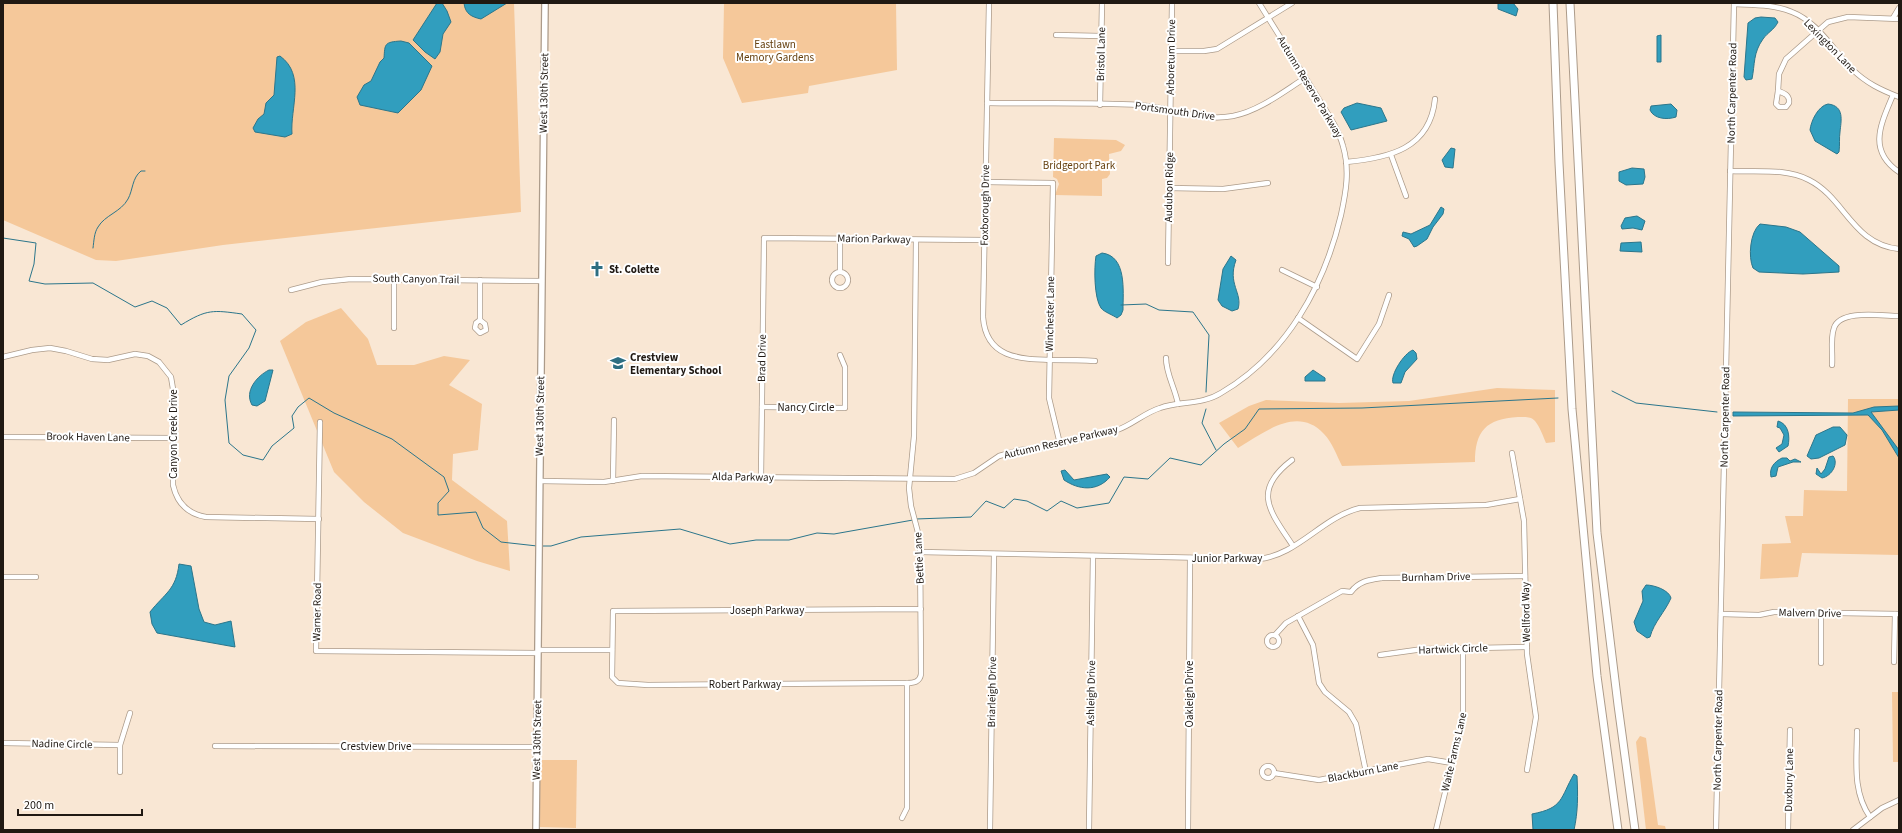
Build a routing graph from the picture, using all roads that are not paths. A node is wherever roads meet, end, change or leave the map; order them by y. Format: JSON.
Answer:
{"nodes":[{"id":1,"x":545,"y":3,"type":"edge"},
{"id":2,"x":989,"y":3,"type":"edge"},
{"id":3,"x":1102,"y":3,"type":"edge"},
{"id":4,"x":1172,"y":3,"type":"edge"},
{"id":5,"x":1259,"y":3,"type":"edge"},
{"id":6,"x":1292,"y":3,"type":"edge"},
{"id":7,"x":1553,"y":3,"type":"edge"},
{"id":8,"x":1570,"y":3,"type":"edge"},
{"id":9,"x":1734,"y":4,"type":"edge"},
{"id":10,"x":1899,"y":8,"type":"edge"},
{"id":11,"x":1269,"y":18,"type":"junction"},
{"id":12,"x":1893,"y":18,"type":"junction"},
{"id":13,"x":1899,"y":19,"type":"edge"},
{"id":14,"x":1817,"y":30,"type":"junction"},
{"id":15,"x":1056,"y":35,"type":"dead end"},
{"id":16,"x":1101,"y":36,"type":"junction"},
{"id":17,"x":1171,"y":51,"type":"junction"},
{"id":18,"x":1305,"y":78,"type":"junction"},
{"id":19,"x":1778,"y":91,"type":"dead end"},
{"id":20,"x":1893,"y":95,"type":"junction"},
{"id":21,"x":1899,"y":98,"type":"edge"},
{"id":22,"x":1435,"y":99,"type":"dead end"},
{"id":23,"x":987,"y":103,"type":"junction"},
{"id":24,"x":1100,"y":105,"type":"junction"},
{"id":25,"x":1170,"y":111,"type":"junction"},
{"id":26,"x":1391,"y":155,"type":"junction"},
{"id":27,"x":1346,"y":162,"type":"junction"},
{"id":28,"x":1730,"y":171,"type":"junction"},
{"id":29,"x":1899,"y":172,"type":"edge"},
{"id":30,"x":986,"y":182,"type":"junction"},
{"id":31,"x":1268,"y":183,"type":"dead end"},
{"id":32,"x":1169,"y":188,"type":"junction"},
{"id":33,"x":1406,"y":196,"type":"dead end"},
{"id":34,"x":764,"y":238,"type":"joint"},
{"id":35,"x":840,"y":238,"type":"junction"},
{"id":36,"x":916,"y":240,"type":"junction"},
{"id":37,"x":985,"y":240,"type":"junction"},
{"id":38,"x":1899,"y":249,"type":"edge"},
{"id":39,"x":1168,"y":263,"type":"dead end"},
{"id":40,"x":1282,"y":270,"type":"dead end"},
{"id":41,"x":840,"y":272,"type":"dead end"},
{"id":42,"x":394,"y":279,"type":"junction"},
{"id":43,"x":480,"y":280,"type":"junction"},
{"id":44,"x":542,"y":280,"type":"junction"},
{"id":45,"x":1316,"y":287,"type":"junction"},
{"id":46,"x":291,"y":290,"type":"dead end"},
{"id":47,"x":1389,"y":295,"type":"dead end"},
{"id":48,"x":1899,"y":316,"type":"edge"},
{"id":49,"x":1298,"y":318,"type":"junction"},
{"id":50,"x":480,"y":320,"type":"dead end"},
{"id":51,"x":394,"y":328,"type":"dead end"},
{"id":52,"x":840,"y":355,"type":"dead end"},
{"id":53,"x":3,"y":358,"type":"edge"},
{"id":54,"x":1166,"y":358,"type":"dead end"},
{"id":55,"x":1050,"y":360,"type":"junction"},
{"id":56,"x":1095,"y":361,"type":"dead end"},
{"id":57,"x":1832,"y":365,"type":"dead end"},
{"id":58,"x":1178,"y":404,"type":"junction"},
{"id":59,"x":762,"y":407,"type":"junction"},
{"id":60,"x":614,"y":420,"type":"dead end"},
{"id":61,"x":320,"y":422,"type":"dead end"},
{"id":62,"x":3,"y":437,"type":"edge"},
{"id":63,"x":173,"y":438,"type":"junction"},
{"id":64,"x":1060,"y":444,"type":"junction"},
{"id":65,"x":1512,"y":453,"type":"dead end"},
{"id":66,"x":1292,"y":460,"type":"dead end"},
{"id":67,"x":761,"y":478,"type":"junction"},
{"id":68,"x":910,"y":479,"type":"junction"},
{"id":69,"x":947,"y":480,"type":"joint"},
{"id":70,"x":540,"y":481,"type":"junction"},
{"id":71,"x":613,"y":481,"type":"junction"},
{"id":72,"x":1520,"y":499,"type":"junction"},
{"id":73,"x":318,"y":519,"type":"junction"},
{"id":74,"x":1293,"y":546,"type":"junction"},
{"id":75,"x":920,"y":552,"type":"junction"},
{"id":76,"x":994,"y":554,"type":"junction"},
{"id":77,"x":1092,"y":556,"type":"junction"},
{"id":78,"x":1190,"y":558,"type":"junction"},
{"id":79,"x":1525,"y":576,"type":"junction"},
{"id":80,"x":3,"y":577,"type":"edge"},
{"id":81,"x":36,"y":577,"type":"dead end"},
{"id":82,"x":921,"y":609,"type":"junction"},
{"id":83,"x":1822,"y":613,"type":"junction"},
{"id":84,"x":1721,"y":614,"type":"junction"},
{"id":85,"x":1897,"y":614,"type":"edge"},
{"id":86,"x":1298,"y":616,"type":"junction"},
{"id":87,"x":1275,"y":635,"type":"dead end"},
{"id":88,"x":1527,"y":647,"type":"junction"},
{"id":89,"x":1463,"y":648,"type":"junction"},
{"id":90,"x":612,"y":650,"type":"junction"},
{"id":91,"x":538,"y":652,"type":"junction"},
{"id":92,"x":1380,"y":654,"type":"dead end"},
{"id":93,"x":1894,"y":662,"type":"dead end"},
{"id":94,"x":1821,"y":663,"type":"dead end"},
{"id":95,"x":907,"y":683,"type":"junction"},
{"id":96,"x":130,"y":713,"type":"dead end"},
{"id":97,"x":1790,"y":730,"type":"dead end"},
{"id":98,"x":1857,"y":731,"type":"dead end"},
{"id":99,"x":3,"y":744,"type":"edge"},
{"id":100,"x":120,"y":745,"type":"junction"},
{"id":101,"x":215,"y":746,"type":"dead end"},
{"id":102,"x":536,"y":746,"type":"junction"},
{"id":103,"x":1452,"y":763,"type":"junction"},
{"id":104,"x":1527,"y":770,"type":"dead end"},
{"id":105,"x":120,"y":772,"type":"dead end"},
{"id":106,"x":1366,"y":772,"type":"junction"},
{"id":107,"x":1274,"y":773,"type":"dead end"},
{"id":108,"x":1899,"y":800,"type":"edge"},
{"id":109,"x":1870,"y":817,"type":"junction"},
{"id":110,"x":902,"y":818,"type":"dead end"},
{"id":111,"x":536,"y":830,"type":"edge"},
{"id":112,"x":990,"y":830,"type":"edge"},
{"id":113,"x":1089,"y":830,"type":"edge"},
{"id":114,"x":1188,"y":830,"type":"edge"},
{"id":115,"x":1436,"y":830,"type":"edge"},
{"id":116,"x":1618,"y":830,"type":"edge"},
{"id":117,"x":1635,"y":830,"type":"edge"},
{"id":118,"x":1716,"y":830,"type":"edge"},
{"id":119,"x":1788,"y":830,"type":"edge"},
{"id":120,"x":1854,"y":830,"type":"edge"}],
"edges":[{"from":1,"to":44,"type":"main road","name":"West 130th Street"},
{"from":2,"to":23,"type":"street","name":"Foxborough Drive"},
{"from":3,"to":16,"type":"street","name":"Bristol Lane"},
{"from":4,"to":17,"type":"street","name":"Arboretum Drive"},
{"from":5,"to":11,"type":"street","name":"Autumn Reserve Parkway"},
{"from":6,"to":11,"type":"street"},
{"from":7,"to":116,"type":"highway"},
{"from":8,"to":117,"type":"highway"},
{"from":9,"to":14,"type":"street","name":"Lexington Lane"},
{"from":9,"to":28,"type":"street","name":"North Carpenter Road"},
{"from":10,"to":12,"type":"street"},
{"from":11,"to":17,"type":"street"},
{"from":11,"to":18,"type":"street","name":"Autumn Reserve Parkway"},
{"from":12,"to":13,"type":"street"},
{"from":12,"to":14,"type":"street"},
{"from":14,"to":19,"type":"street"},
{"from":14,"to":20,"type":"street","name":"Lexington Lane"},
{"from":15,"to":16,"type":"street"},
{"from":16,"to":24,"type":"street","name":"Bristol Lane"},
{"from":17,"to":25,"type":"street","name":"Arboretum Drive"},
{"from":18,"to":25,"type":"street","name":"Portsmouth Drive"},
{"from":18,"to":27,"type":"street","name":"Autumn Reserve Parkway"},
{"from":20,"to":21,"type":"street","name":"Lexington Lane"},
{"from":20,"to":29,"type":"street"},
{"from":22,"to":26,"type":"street"},
{"from":23,"to":24,"type":"street","name":"Portsmouth Drive"},
{"from":23,"to":30,"type":"street","name":"Foxborough Drive"},
{"from":24,"to":25,"type":"street","name":"Portsmouth Drive"},
{"from":25,"to":32,"type":"street","name":"Audubon Ridge"},
{"from":26,"to":27,"type":"street"},
{"from":26,"to":33,"type":"street"},
{"from":27,"to":45,"type":"street","name":"Autumn Reserve Parkway"},
{"from":28,"to":38,"type":"street"},
{"from":28,"to":84,"type":"street","name":"North Carpenter Road"},
{"from":30,"to":37,"type":"street","name":"Foxborough Drive"},
{"from":30,"to":55,"type":"street","name":"Winchester Lane"},
{"from":31,"to":32,"type":"street"},
{"from":32,"to":39,"type":"street","name":"Audubon Ridge"},
{"from":34,"to":35,"type":"street","name":"Marion Parkway"},
{"from":34,"to":59,"type":"street","name":"Brad Drive"},
{"from":35,"to":36,"type":"street","name":"Marion Parkway"},
{"from":35,"to":41,"type":"street"},
{"from":36,"to":37,"type":"street","name":"Marion Parkway"},
{"from":36,"to":68,"type":"street","name":"Bettie Lane"},
{"from":37,"to":55,"type":"street","name":"Foxborough Drive"},
{"from":40,"to":45,"type":"street"},
{"from":42,"to":43,"type":"street","name":"South Canyon Trail"},
{"from":42,"to":46,"type":"street","name":"South Canyon Trail"},
{"from":42,"to":51,"type":"street"},
{"from":43,"to":44,"type":"street","name":"South Canyon Trail"},
{"from":43,"to":50,"type":"street"},
{"from":44,"to":70,"type":"main road","name":"West 130th Street"},
{"from":45,"to":49,"type":"street","name":"Autumn Reserve Parkway"},
{"from":47,"to":49,"type":"street"},
{"from":48,"to":57,"type":"street"},
{"from":49,"to":58,"type":"street","name":"Autumn Reserve Parkway"},
{"from":52,"to":59,"type":"street","name":"Nancy Circle"},
{"from":53,"to":63,"type":"street","name":"Canyon Creek Drive"},
{"from":54,"to":58,"type":"street"},
{"from":55,"to":56,"type":"street","name":"Foxborough Drive"},
{"from":55,"to":64,"type":"street","name":"Winchester Lane"},
{"from":58,"to":64,"type":"street","name":"Autumn Reserve Parkway"},
{"from":59,"to":67,"type":"street","name":"Brad Drive"},
{"from":60,"to":71,"type":"street"},
{"from":61,"to":73,"type":"street","name":"Warner Road"},
{"from":62,"to":63,"type":"street","name":"Brook Haven Lane"},
{"from":63,"to":73,"type":"street","name":"Canyon Creek Drive"},
{"from":64,"to":69,"type":"street","name":"Autumn Reserve Parkway"},
{"from":65,"to":72,"type":"street","name":"Wellford Way"},
{"from":66,"to":74,"type":"street"},
{"from":67,"to":68,"type":"street","name":"Alda Parkway"},
{"from":67,"to":71,"type":"street","name":"Alda Parkway"},
{"from":68,"to":69,"type":"street","name":"Alda Parkway"},
{"from":68,"to":75,"type":"street","name":"Bettie Lane"},
{"from":70,"to":71,"type":"street","name":"Alda Parkway"},
{"from":70,"to":91,"type":"main road","name":"West 130th Street"},
{"from":72,"to":74,"type":"street","name":"Junior Parkway"},
{"from":72,"to":79,"type":"street","name":"Wellford Way"},
{"from":73,"to":91,"type":"street","name":"Warner Road"},
{"from":74,"to":78,"type":"street","name":"Junior Parkway"},
{"from":75,"to":76,"type":"street","name":"Junior Parkway"},
{"from":75,"to":82,"type":"street","name":"Bettie Lane"},
{"from":76,"to":77,"type":"street","name":"Junior Parkway"},
{"from":76,"to":112,"type":"street","name":"Briarleigh Drive"},
{"from":77,"to":78,"type":"street","name":"Junior Parkway"},
{"from":77,"to":113,"type":"street","name":"Ashleigh Drive"},
{"from":78,"to":114,"type":"street","name":"Oakleigh Drive"},
{"from":79,"to":86,"type":"street","name":"Burnham Drive"},
{"from":79,"to":88,"type":"street","name":"Wellford Way"},
{"from":80,"to":81,"type":"street"},
{"from":82,"to":90,"type":"street","name":"Joseph Parkway"},
{"from":82,"to":95,"type":"street","name":"Bettie Lane"},
{"from":83,"to":84,"type":"street","name":"Malvern Drive"},
{"from":83,"to":85,"type":"street","name":"Malvern Drive"},
{"from":83,"to":94,"type":"street"},
{"from":84,"to":118,"type":"street","name":"North Carpenter Road"},
{"from":85,"to":93,"type":"street"},
{"from":86,"to":87,"type":"street"},
{"from":86,"to":106,"type":"street"},
{"from":88,"to":89,"type":"street","name":"Hartwick Circle"},
{"from":88,"to":104,"type":"street","name":"Wellford Way"},
{"from":89,"to":92,"type":"street","name":"Hartwick Circle"},
{"from":89,"to":103,"type":"street","name":"Waite Farms Lane"},
{"from":90,"to":91,"type":"street"},
{"from":90,"to":95,"type":"street","name":"Robert Parkway"},
{"from":91,"to":102,"type":"main road","name":"West 130th Street"},
{"from":95,"to":110,"type":"street"},
{"from":96,"to":100,"type":"street"},
{"from":97,"to":119,"type":"street","name":"Duxbury Lane"},
{"from":98,"to":109,"type":"street"},
{"from":99,"to":100,"type":"street","name":"Nadine Circle"},
{"from":100,"to":105,"type":"street"},
{"from":101,"to":102,"type":"street","name":"Crestview Drive"},
{"from":102,"to":111,"type":"main road","name":"West 130th Street"},
{"from":103,"to":106,"type":"street","name":"Blackburn Lane"},
{"from":103,"to":115,"type":"street","name":"Waite Farms Lane"},
{"from":106,"to":107,"type":"street","name":"Blackburn Lane"},
{"from":108,"to":109,"type":"street"},
{"from":109,"to":120,"type":"street"}]}
